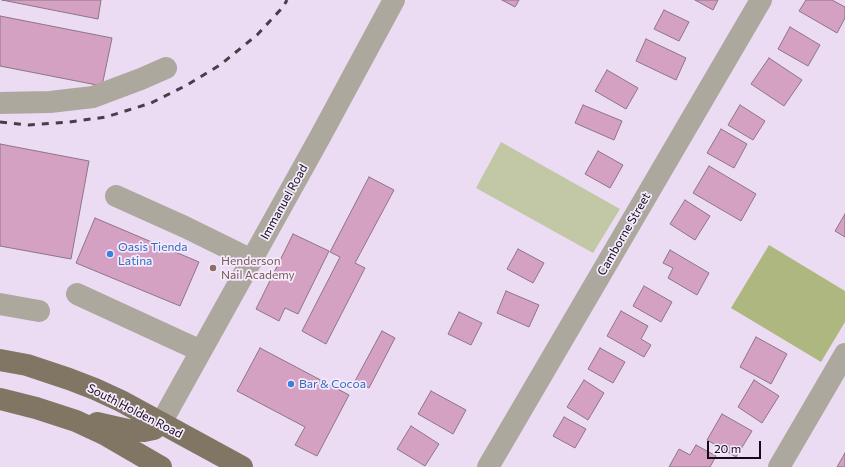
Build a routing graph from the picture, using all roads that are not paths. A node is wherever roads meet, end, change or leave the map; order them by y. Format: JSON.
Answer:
{"nodes":[{"id":1,"x":394,"y":0,"type":"edge"},
{"id":2,"x":761,"y":0,"type":"edge"},
{"id":3,"x":166,"y":68,"type":"dead end"},
{"id":4,"x":0,"y":102,"type":"edge"},
{"id":5,"x":116,"y":196,"type":"dead end"},
{"id":6,"x":252,"y":260,"type":"junction"},
{"id":7,"x":77,"y":294,"type":"dead end"},
{"id":8,"x":0,"y":304,"type":"edge"},
{"id":9,"x":39,"y":311,"type":"dead end"},
{"id":10,"x":201,"y":351,"type":"junction"},
{"id":11,"x":845,"y":354,"type":"edge"},
{"id":12,"x":0,"y":360,"type":"edge"},
{"id":13,"x":0,"y":399,"type":"edge"},
{"id":14,"x":76,"y":421,"type":"junction"},
{"id":15,"x":161,"y":423,"type":"junction"},
{"id":16,"x":148,"y":464,"type":"edge"},
{"id":17,"x":242,"y":467,"type":"edge"},
{"id":18,"x":488,"y":467,"type":"edge"},
{"id":19,"x":779,"y":467,"type":"edge"}],
"edges":[{"from":1,"to":6,"type":"street","name":"Immanuel Road"},
{"from":2,"to":18,"type":"street","name":"Camborne Street"},
{"from":3,"to":4,"type":"street"},
{"from":5,"to":6,"type":"street"},
{"from":6,"to":10,"type":"street","name":"Immanuel Road"},
{"from":7,"to":10,"type":"street"},
{"from":8,"to":9,"type":"street"},
{"from":10,"to":15,"type":"street","name":"Immanuel Road"},
{"from":11,"to":19,"type":"street"},
{"from":12,"to":15,"type":"main road","name":"South Holden Road"},
{"from":13,"to":14,"type":"main road"},
{"from":14,"to":15,"type":"main road"},
{"from":14,"to":16,"type":"main road"},
{"from":15,"to":17,"type":"main road","name":"South Holden Road"}]}
